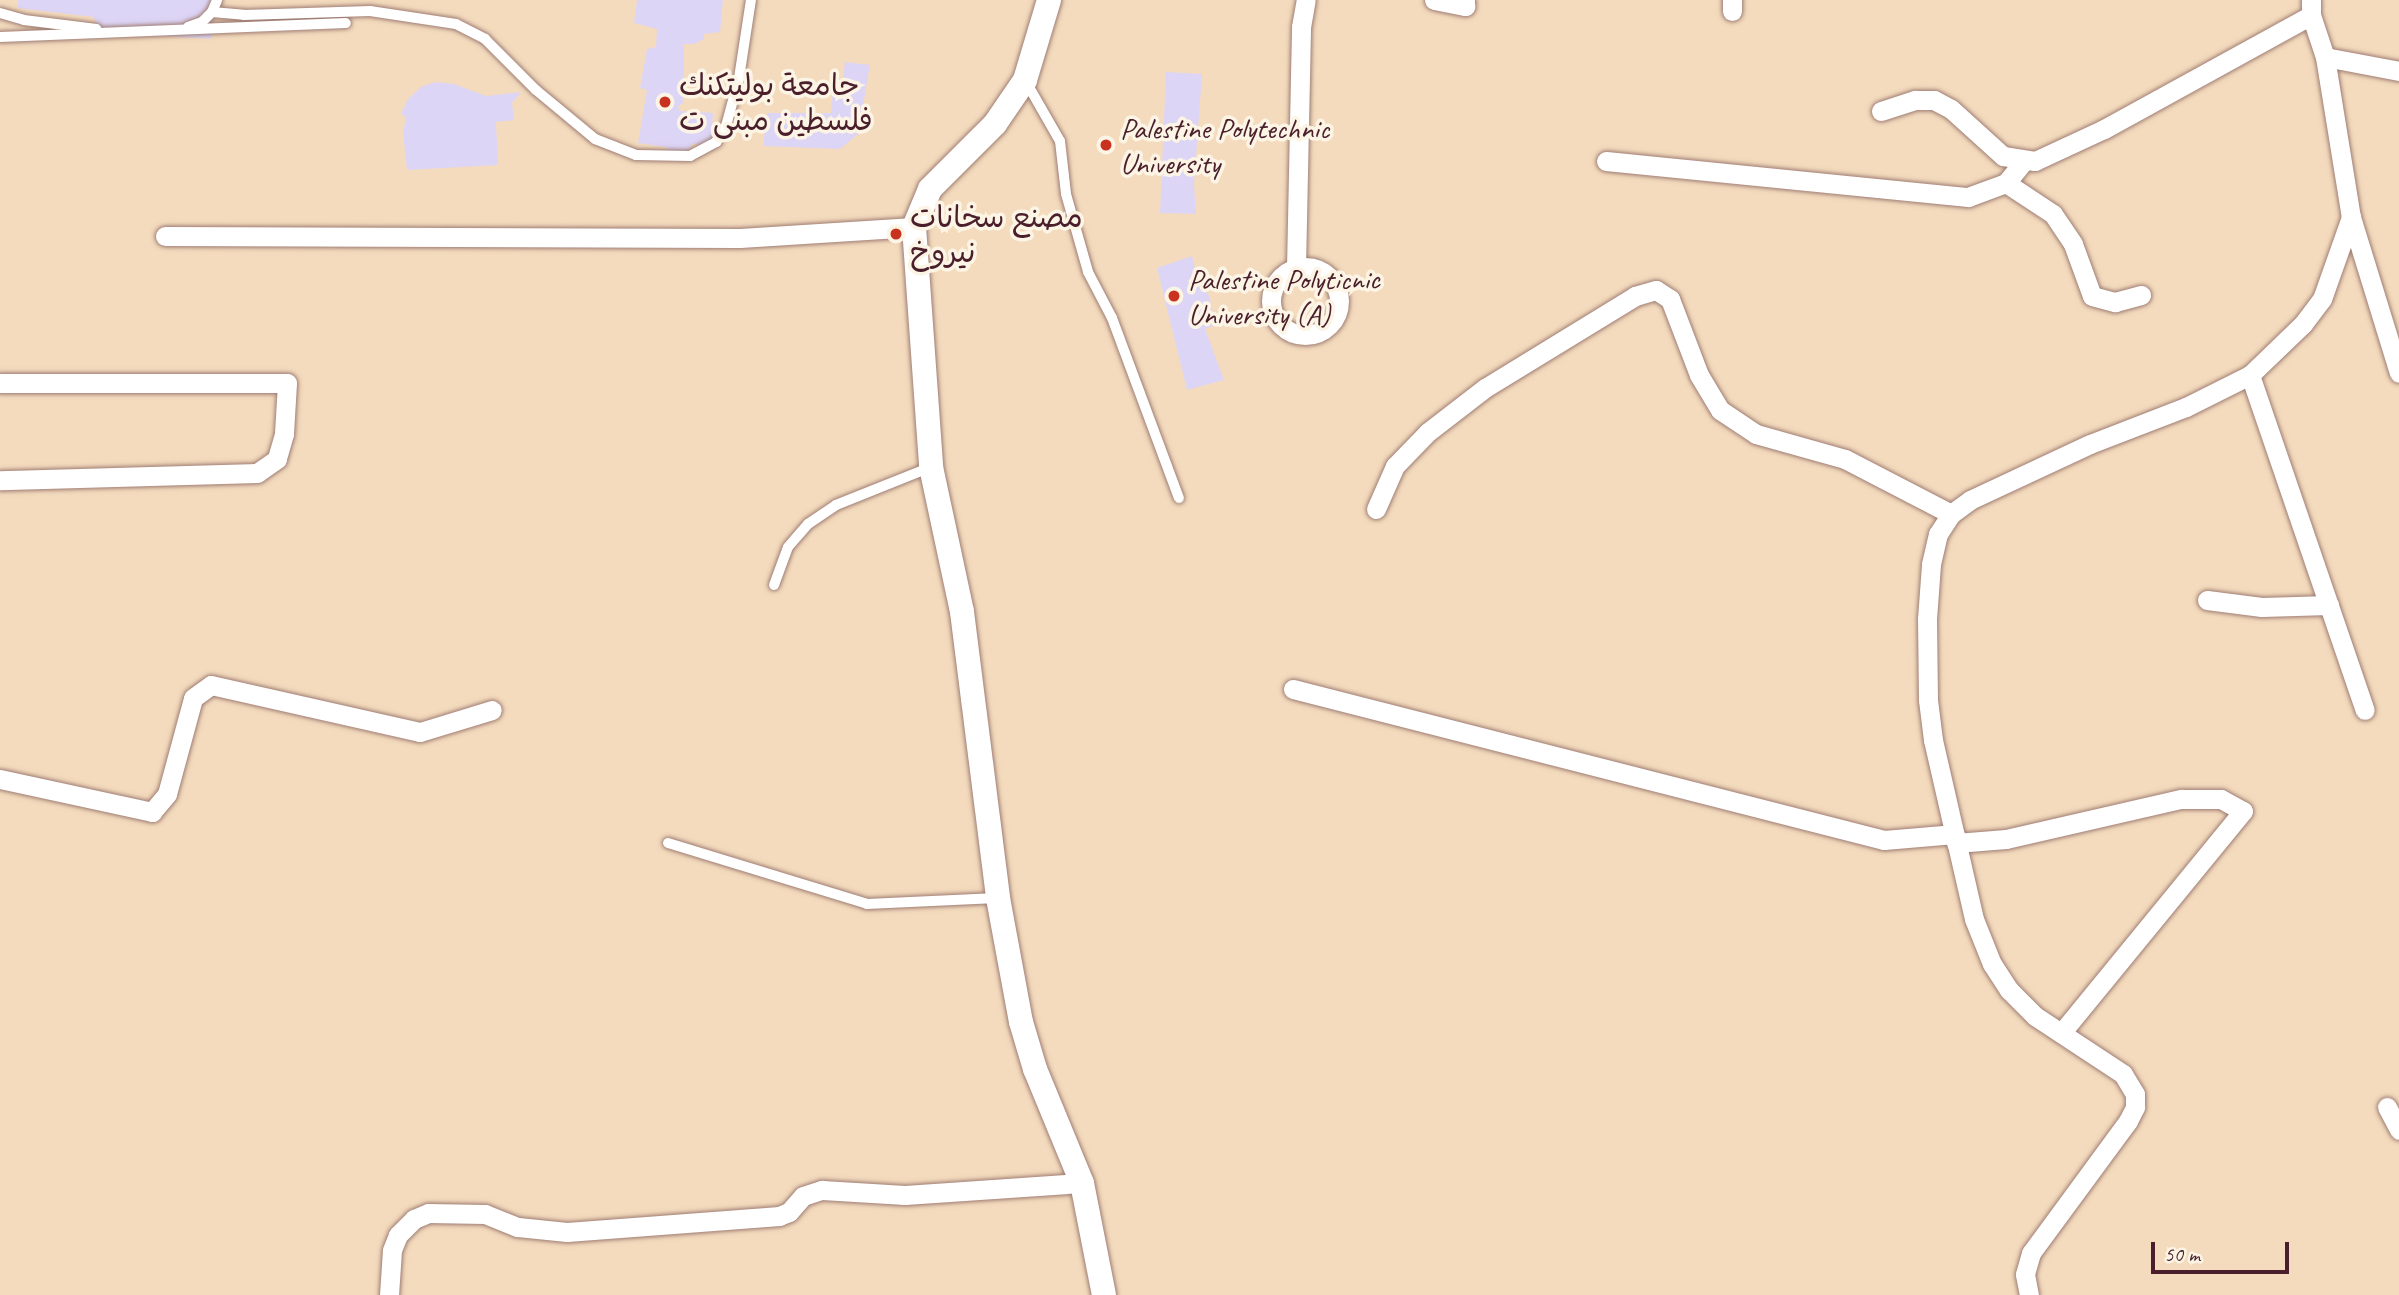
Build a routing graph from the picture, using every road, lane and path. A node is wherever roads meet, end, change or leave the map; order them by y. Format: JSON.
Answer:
{"nodes":[{"id":1,"x":217,"y":0,"type":"edge"},
{"id":2,"x":751,"y":0,"type":"edge"},
{"id":3,"x":1049,"y":0,"type":"edge"},
{"id":4,"x":1306,"y":0,"type":"edge"},
{"id":5,"x":1434,"y":0,"type":"edge"},
{"id":6,"x":1465,"y":0,"type":"edge"},
{"id":7,"x":2311,"y":7,"type":"edge"},
{"id":8,"x":212,"y":12,"type":"junction"},
{"id":9,"x":0,"y":13,"type":"edge"},
{"id":10,"x":346,"y":23,"type":"dead end"},
{"id":11,"x":0,"y":37,"type":"edge"},
{"id":12,"x":2325,"y":57,"type":"junction"},
{"id":13,"x":2399,"y":71,"type":"edge"},
{"id":14,"x":1025,"y":80,"type":"junction"},
{"id":15,"x":1881,"y":111,"type":"dead end"},
{"id":16,"x":1606,"y":161,"type":"dead end"},
{"id":17,"x":2024,"y":161,"type":"junction"},
{"id":18,"x":2006,"y":183,"type":"junction"},
{"id":19,"x":2351,"y":216,"type":"junction"},
{"id":20,"x":914,"y":227,"type":"junction"},
{"id":21,"x":165,"y":236,"type":"dead end"},
{"id":22,"x":1296,"y":268,"type":"dead end"},
{"id":23,"x":2141,"y":295,"type":"dead end"},
{"id":24,"x":2399,"y":373,"type":"edge"},
{"id":25,"x":2249,"y":376,"type":"junction"},
{"id":26,"x":0,"y":383,"type":"edge"},
{"id":27,"x":931,"y":467,"type":"junction"},
{"id":28,"x":0,"y":480,"type":"edge"},
{"id":29,"x":1179,"y":498,"type":"dead end"},
{"id":30,"x":1376,"y":509,"type":"dead end"},
{"id":31,"x":1951,"y":514,"type":"junction"},
{"id":32,"x":774,"y":585,"type":"dead end"},
{"id":33,"x":2207,"y":600,"type":"dead end"},
{"id":34,"x":2329,"y":605,"type":"junction"},
{"id":35,"x":1293,"y":689,"type":"dead end"},
{"id":36,"x":492,"y":710,"type":"dead end"},
{"id":37,"x":2365,"y":710,"type":"dead end"},
{"id":38,"x":0,"y":779,"type":"edge"},
{"id":39,"x":1956,"y":838,"type":"junction"},
{"id":40,"x":668,"y":843,"type":"dead end"},
{"id":41,"x":998,"y":898,"type":"junction"},
{"id":42,"x":2061,"y":1033,"type":"junction"},
{"id":43,"x":2387,"y":1107,"type":"dead end"},
{"id":44,"x":2399,"y":1130,"type":"edge"},
{"id":45,"x":1082,"y":1183,"type":"junction"},
{"id":46,"x":389,"y":1295,"type":"edge"},
{"id":47,"x":1104,"y":1295,"type":"edge"},
{"id":48,"x":2029,"y":1295,"type":"edge"}],
"edges":[{"from":1,"to":8,"type":"lane"},
{"from":2,"to":8,"type":"lane"},
{"from":3,"to":14,"type":"street"},
{"from":4,"to":22,"type":"street"},
{"from":5,"to":6,"type":"street"},
{"from":7,"to":12,"type":"street"},
{"from":7,"to":17,"type":"street"},
{"from":8,"to":9,"type":"lane"},
{"from":10,"to":11,"type":"lane"},
{"from":12,"to":13,"type":"street"},
{"from":12,"to":19,"type":"street"},
{"from":14,"to":20,"type":"street"},
{"from":14,"to":29,"type":"lane"},
{"from":15,"to":17,"type":"street"},
{"from":16,"to":18,"type":"street"},
{"from":17,"to":18,"type":"street"},
{"from":18,"to":23,"type":"street"},
{"from":19,"to":24,"type":"street"},
{"from":19,"to":25,"type":"street"},
{"from":20,"to":21,"type":"street"},
{"from":20,"to":27,"type":"street"},
{"from":25,"to":31,"type":"street"},
{"from":25,"to":34,"type":"street"},
{"from":26,"to":28,"type":"street"},
{"from":27,"to":32,"type":"lane"},
{"from":27,"to":41,"type":"street"},
{"from":30,"to":31,"type":"street"},
{"from":31,"to":39,"type":"street"},
{"from":33,"to":34,"type":"street"},
{"from":34,"to":37,"type":"street"},
{"from":35,"to":39,"type":"street"},
{"from":36,"to":38,"type":"street"},
{"from":39,"to":42,"type":"street"},
{"from":39,"to":42,"type":"street"},
{"from":40,"to":41,"type":"lane"},
{"from":41,"to":45,"type":"street"},
{"from":42,"to":48,"type":"street"},
{"from":43,"to":44,"type":"street"},
{"from":45,"to":46,"type":"street"},
{"from":45,"to":47,"type":"street"}]}
